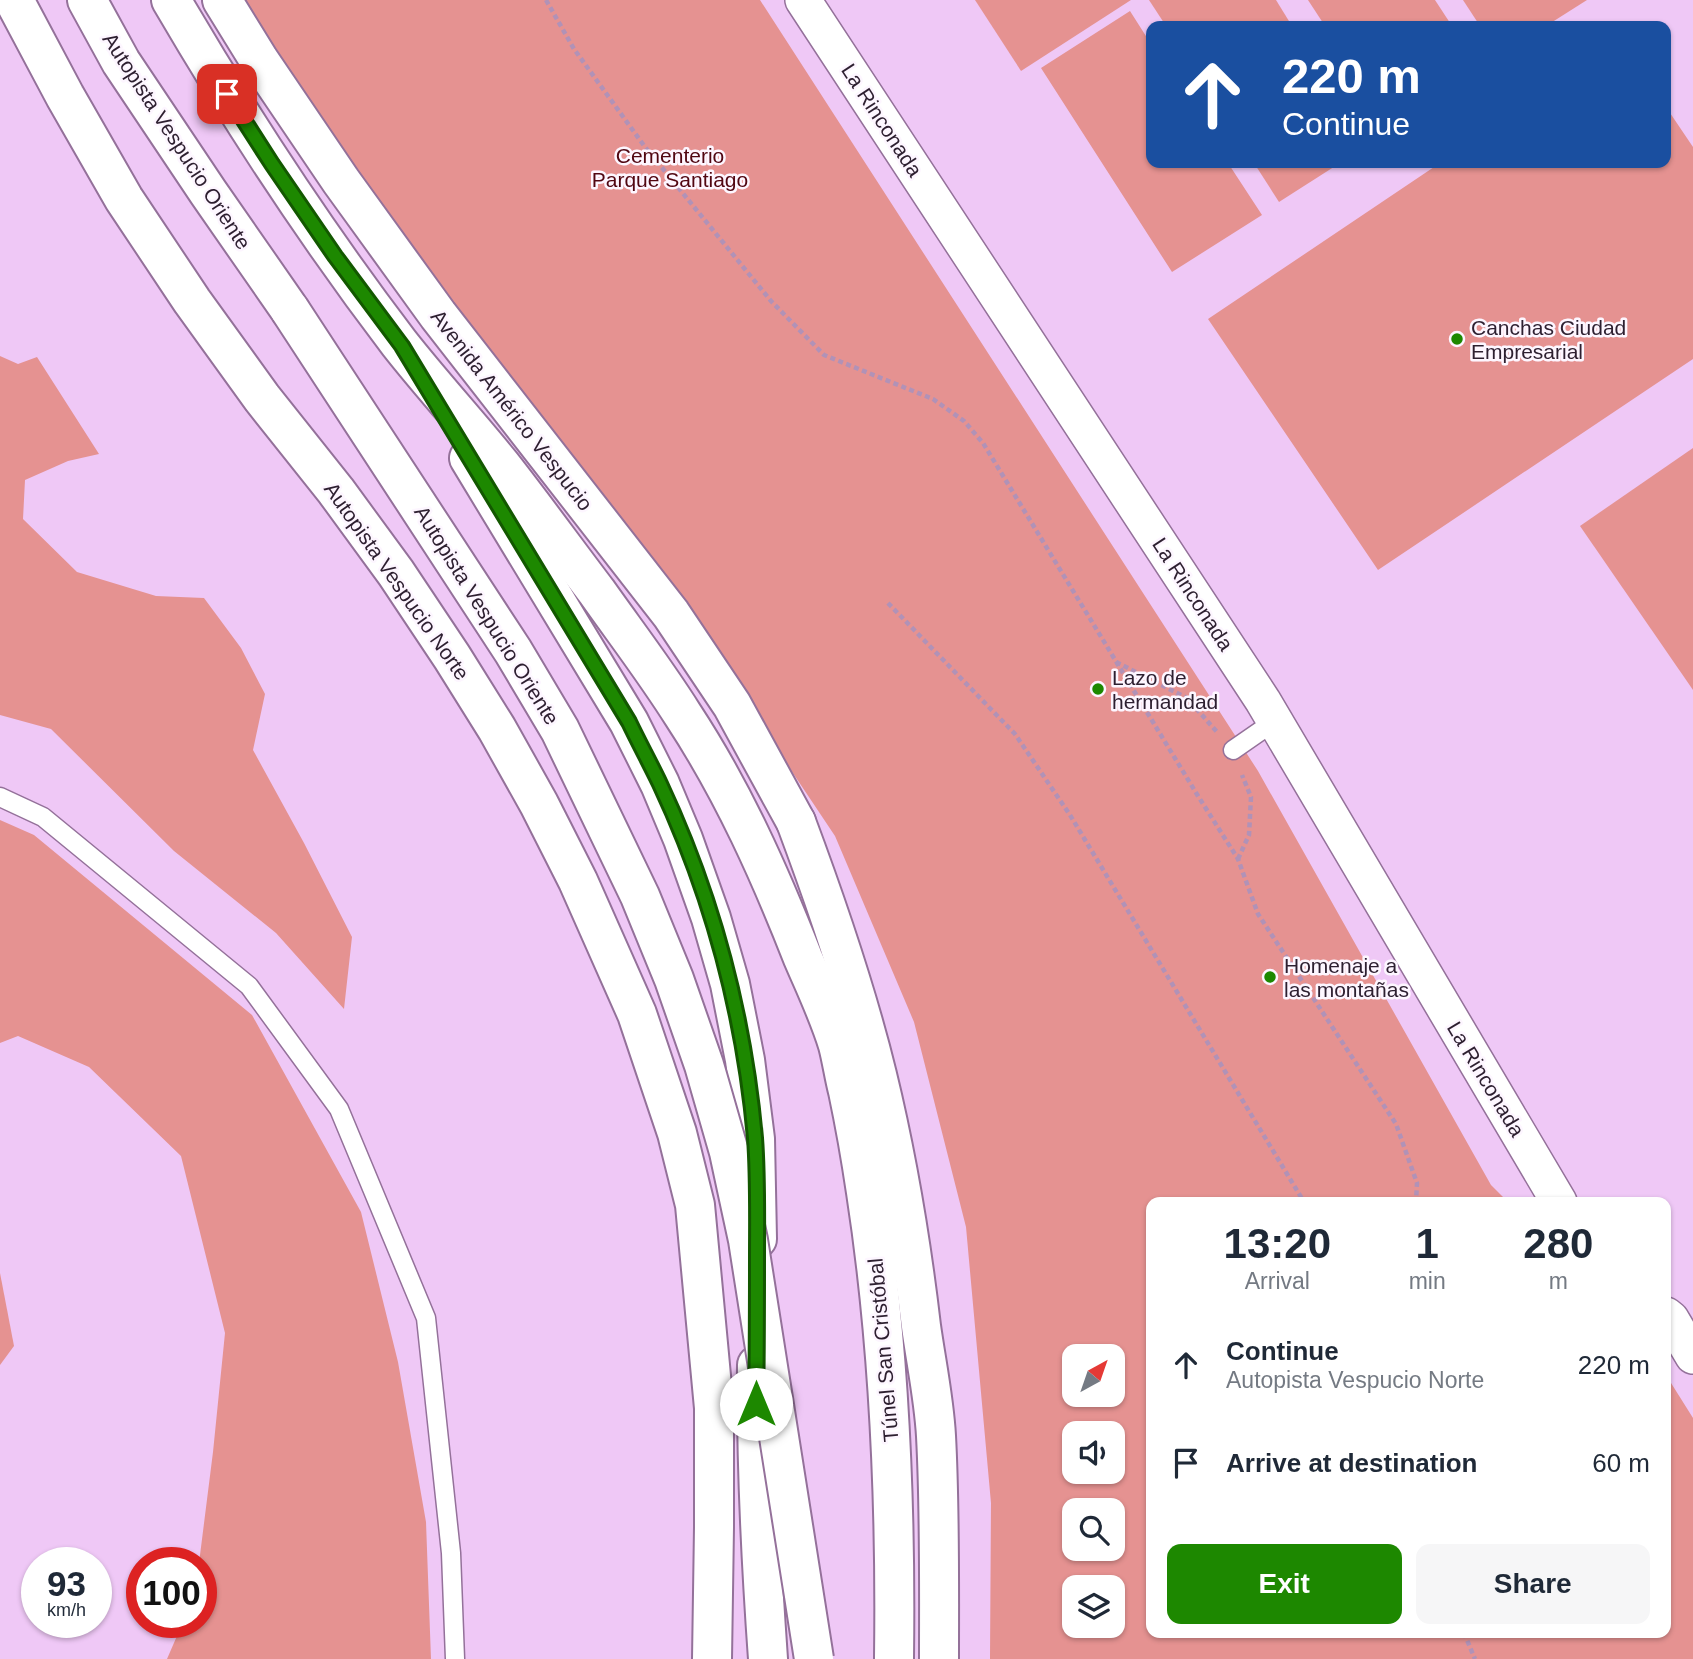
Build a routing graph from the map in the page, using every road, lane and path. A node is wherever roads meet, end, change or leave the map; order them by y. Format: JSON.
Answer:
{"nodes":[{"id":1,"x":14,"y":0,"type":"edge"},
{"id":2,"x":87,"y":0,"type":"edge"},
{"id":3,"x":171,"y":0,"type":"edge"},
{"id":4,"x":222,"y":0,"type":"edge"},
{"id":5,"x":546,"y":0,"type":"edge"},
{"id":6,"x":803,"y":0,"type":"edge"},
{"id":7,"x":0,"y":20,"type":"edge"},
{"id":8,"x":124,"y":199,"type":"junction"},
{"id":9,"x":402,"y":346,"type":"junction"},
{"id":10,"x":888,"y":603,"type":"dead end"},
{"id":11,"x":1275,"y":721,"type":"junction"},
{"id":12,"x":1233,"y":750,"type":"dead end"},
{"id":13,"x":0,"y":797,"type":"edge"},
{"id":14,"x":796,"y":822,"type":"junction"},
{"id":15,"x":1301,"y":1197,"type":"edge"},
{"id":16,"x":1416,"y":1197,"type":"edge"},
{"id":17,"x":1556,"y":1197,"type":"edge"},
{"id":18,"x":1671,"y":1319,"type":"edge"},
{"id":19,"x":1693,"y":1356,"type":"edge"},
{"id":20,"x":891,"y":1435,"type":"junction"},
{"id":21,"x":1466,"y":1638,"type":"edge"},
{"id":22,"x":455,"y":1659,"type":"edge"},
{"id":23,"x":712,"y":1659,"type":"edge"},
{"id":24,"x":768,"y":1659,"type":"edge"},
{"id":25,"x":814,"y":1659,"type":"edge"},
{"id":26,"x":894,"y":1659,"type":"edge"},
{"id":27,"x":939,"y":1659,"type":"edge"},
{"id":28,"x":1475,"y":1659,"type":"edge"}],
"edges":[{"from":1,"to":8,"type":"main road","name":"Autopista Vespucio Norte"},
{"from":2,"to":25,"type":"main road","name":"Autopista Vespucio Oriente","bridge":true},
{"from":3,"to":9,"type":"main road"},
{"from":4,"to":14,"type":"main road","name":"Avenida Américo Vespucio"},
{"from":5,"to":16,"type":"path"},
{"from":6,"to":11,"type":"street","name":"La Rinconada"},
{"from":7,"to":8,"type":"main road"},
{"from":8,"to":23,"type":"main road","name":"Autopista Vespucio Norte"},
{"from":9,"to":20,"type":"main road","name":"Túnel San Cristóbal"},
{"from":9,"to":24,"type":"main road"},
{"from":10,"to":15,"type":"path"},
{"from":11,"to":12,"type":"lane"},
{"from":11,"to":17,"type":"street","name":"La Rinconada"},
{"from":13,"to":22,"type":"lane"},
{"from":14,"to":20,"type":"main road"},
{"from":14,"to":27,"type":"main road"},
{"from":18,"to":19,"type":"street"},
{"from":20,"to":26,"type":"main road","name":"Túnel San Cristóbal"},
{"from":21,"to":28,"type":"path"}]}
